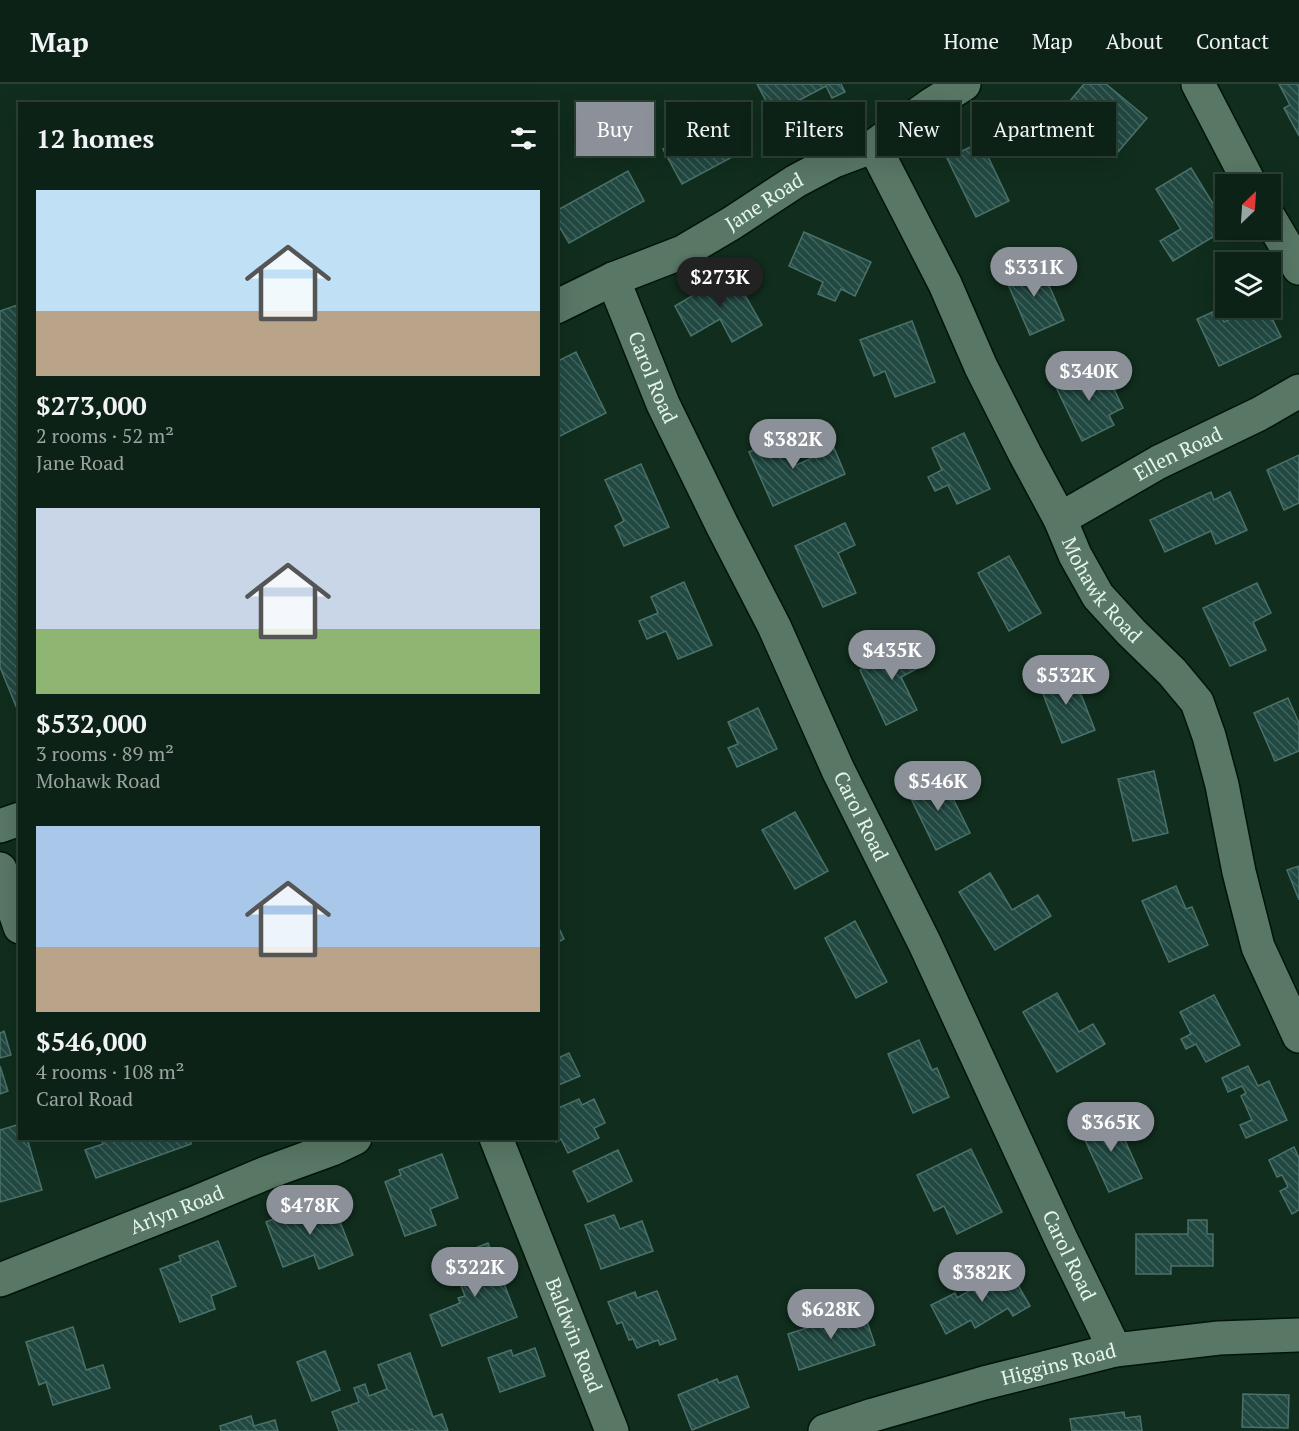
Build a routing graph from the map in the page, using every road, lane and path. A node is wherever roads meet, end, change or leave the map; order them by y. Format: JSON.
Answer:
{"nodes":[{"id":1,"x":964,"y":84,"type":"edge"},
{"id":2,"x":1198,"y":84,"type":"edge"},
{"id":3,"x":874,"y":146,"type":"junction"},
{"id":4,"x":1245,"y":174,"type":"edge"},
{"id":5,"x":1281,"y":238,"type":"edge"},
{"id":6,"x":1299,"y":268,"type":"edge"},
{"id":7,"x":613,"y":279,"type":"junction"},
{"id":8,"x":558,"y":306,"type":"edge"},
{"id":9,"x":1299,"y":391,"type":"edge"},
{"id":10,"x":1060,"y":519,"type":"junction"},
{"id":11,"x":18,"y":820,"type":"edge"},
{"id":12,"x":0,"y":825,"type":"edge"},
{"id":13,"x":0,"y":869,"type":"edge"},
{"id":14,"x":17,"y":912,"type":"edge"},
{"id":15,"x":1299,"y":1035,"type":"edge"},
{"id":16,"x":351,"y":1140,"type":"edge"},
{"id":17,"x":497,"y":1140,"type":"edge"},
{"id":18,"x":0,"y":1280,"type":"edge"},
{"id":19,"x":1299,"y":1335,"type":"edge"},
{"id":20,"x":1115,"y":1350,"type":"junction"},
{"id":21,"x":604,"y":1429,"type":"edge"},
{"id":22,"x":825,"y":1431,"type":"edge"}],
"edges":[{"from":1,"to":3,"type":"street","name":"Jane Road"},
{"from":2,"to":4,"type":"street"},
{"from":3,"to":7,"type":"street","name":"Jane Road"},
{"from":3,"to":10,"type":"street","name":"Mohawk Road"},
{"from":5,"to":6,"type":"street"},
{"from":7,"to":8,"type":"street","name":"Jane Road"},
{"from":7,"to":20,"type":"street","name":"Carol Road"},
{"from":9,"to":10,"type":"street","name":"Ellen Road"},
{"from":10,"to":15,"type":"street","name":"Mohawk Road"},
{"from":11,"to":12,"type":"street"},
{"from":13,"to":14,"type":"street"},
{"from":16,"to":18,"type":"street","name":"Arlyn Road"},
{"from":17,"to":21,"type":"street","name":"Baldwin Road"},
{"from":19,"to":20,"type":"street","name":"Higgins Road"},
{"from":20,"to":22,"type":"street","name":"Higgins Road"}]}
